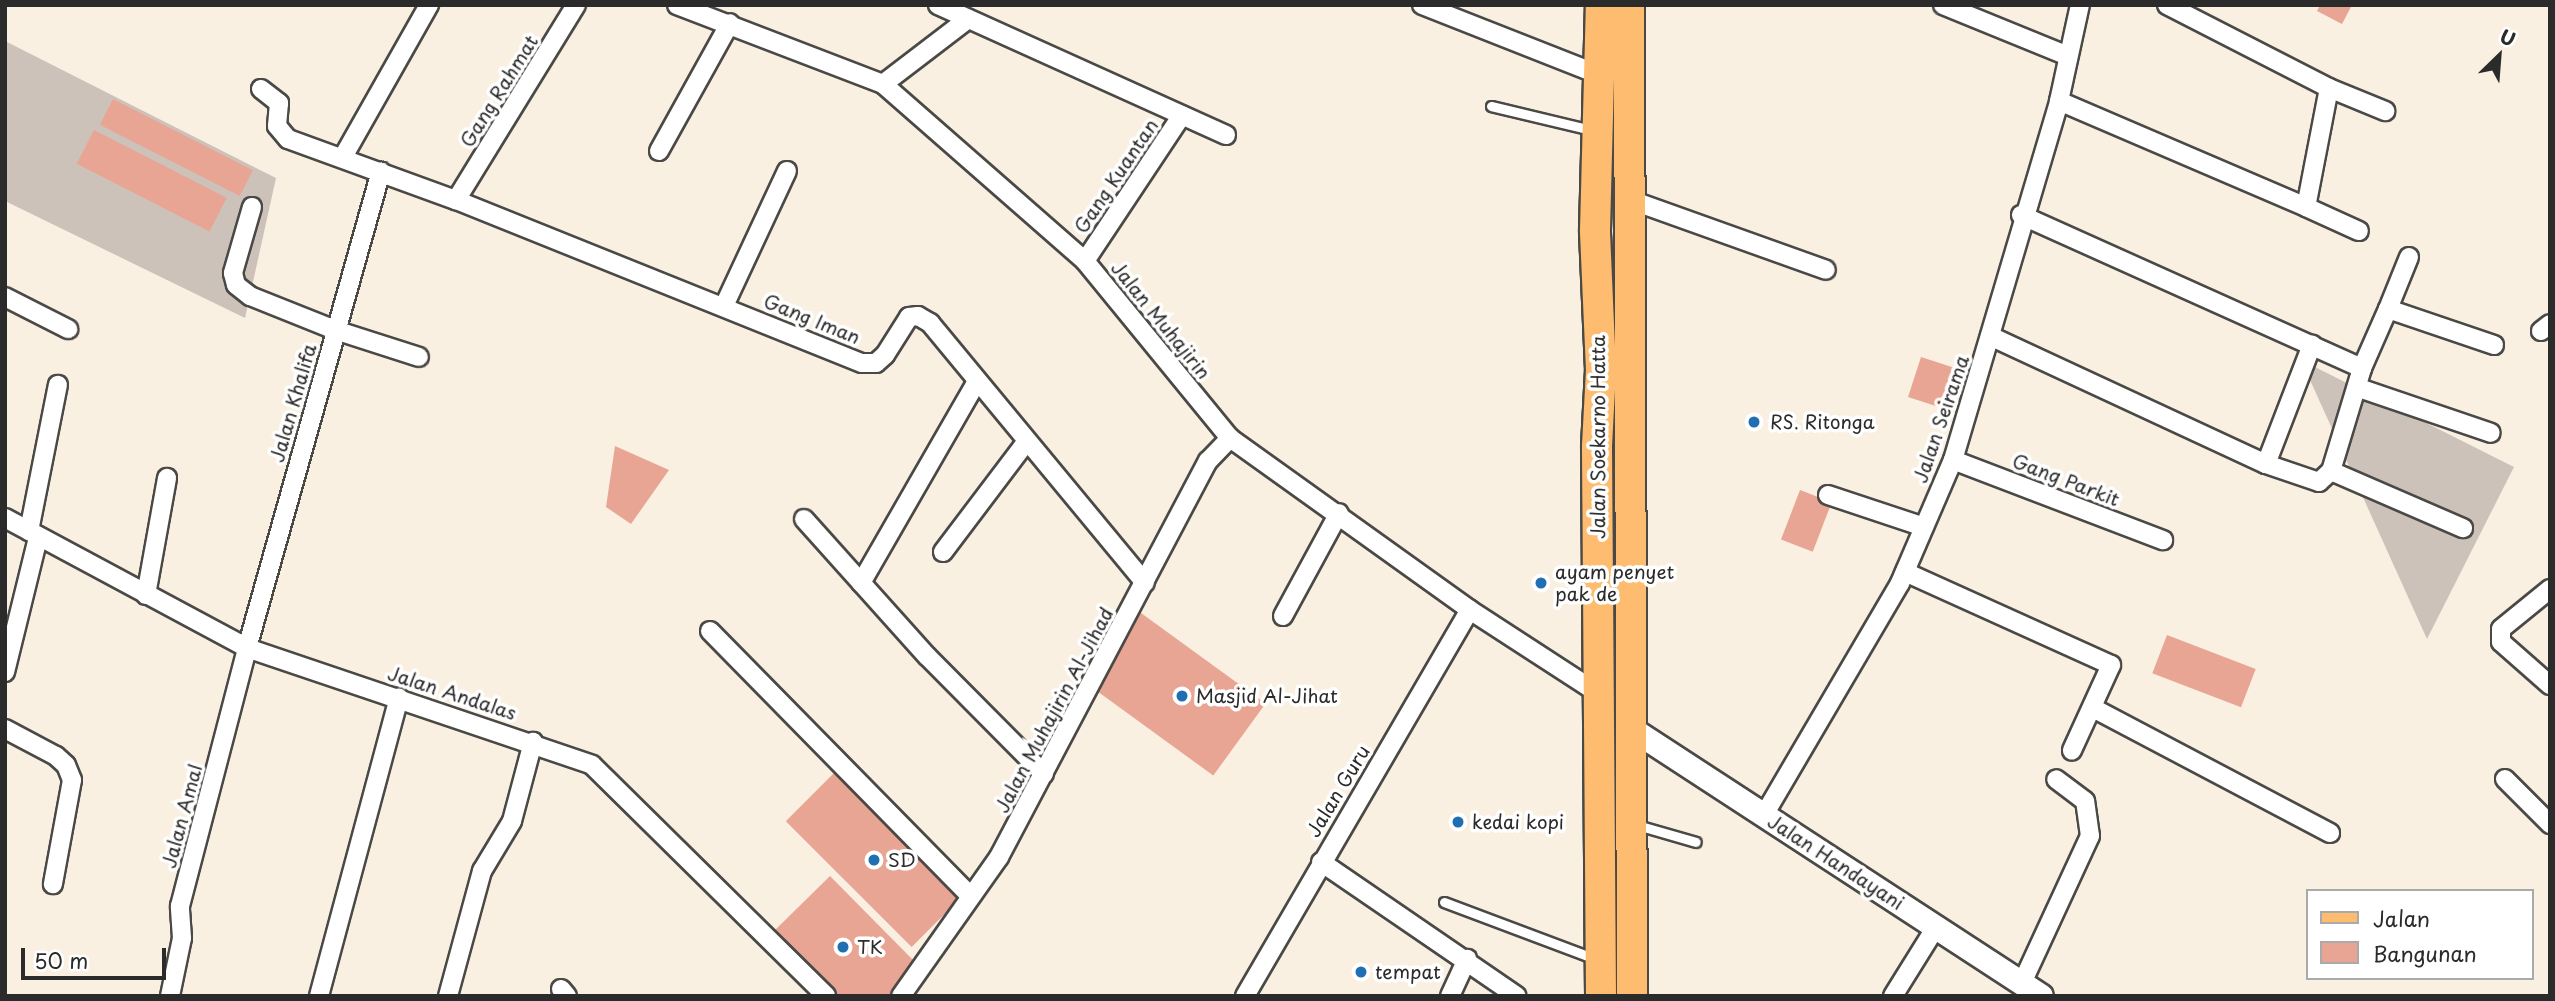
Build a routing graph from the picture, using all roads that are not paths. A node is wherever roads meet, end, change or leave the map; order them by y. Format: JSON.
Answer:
{"nodes":[{"id":1,"x":429,"y":5,"type":"edge"},
{"id":2,"x":576,"y":5,"type":"edge"},
{"id":3,"x":677,"y":5,"type":"edge"},
{"id":4,"x":937,"y":5,"type":"edge"},
{"id":5,"x":1422,"y":5,"type":"edge"},
{"id":6,"x":1601,"y":5,"type":"edge"},
{"id":7,"x":1629,"y":5,"type":"edge"},
{"id":8,"x":1943,"y":5,"type":"edge"},
{"id":9,"x":2080,"y":5,"type":"edge"},
{"id":10,"x":2167,"y":5,"type":"edge"},
{"id":11,"x":968,"y":19,"type":"junction"},
{"id":12,"x":730,"y":23,"type":"junction"},
{"id":13,"x":2068,"y":56,"type":"junction"},
{"id":14,"x":1597,"y":74,"type":"junction"},
{"id":15,"x":883,"y":84,"type":"junction"},
{"id":16,"x":2329,"y":88,"type":"junction"},
{"id":17,"x":261,"y":89,"type":"dead end"},
{"id":18,"x":2059,"y":101,"type":"junction"},
{"id":19,"x":1491,"y":106,"type":"dead end"},
{"id":20,"x":2385,"y":111,"type":"dead end"},
{"id":21,"x":1182,"y":115,"type":"junction"},
{"id":22,"x":1596,"y":131,"type":"junction"},
{"id":23,"x":1226,"y":135,"type":"dead end"},
{"id":24,"x":659,"y":151,"type":"dead end"},
{"id":25,"x":343,"y":157,"type":"junction"},
{"id":26,"x":382,"y":171,"type":"junction"},
{"id":27,"x":787,"y":171,"type":"dead end"},
{"id":28,"x":1628,"y":199,"type":"junction"},
{"id":29,"x":456,"y":200,"type":"junction"},
{"id":30,"x":252,"y":207,"type":"dead end"},
{"id":31,"x":2306,"y":207,"type":"junction"},
{"id":32,"x":2021,"y":215,"type":"junction"},
{"id":33,"x":1595,"y":230,"type":"junction"},
{"id":34,"x":1629,"y":231,"type":"junction"},
{"id":35,"x":2359,"y":231,"type":"dead end"},
{"id":36,"x":2409,"y":257,"type":"dead end"},
{"id":37,"x":1085,"y":261,"type":"junction"},
{"id":38,"x":1826,"y":270,"type":"dead end"},
{"id":39,"x":5,"y":297,"type":"edge"},
{"id":40,"x":723,"y":306,"type":"junction"},
{"id":41,"x":2388,"y":309,"type":"junction"},
{"id":42,"x":68,"y":329,"type":"dead end"},
{"id":43,"x":335,"y":330,"type":"junction"},
{"id":44,"x":1990,"y":336,"type":"junction"},
{"id":45,"x":2312,"y":345,"type":"junction"},
{"id":46,"x":2494,"y":345,"type":"dead end"},
{"id":47,"x":419,"y":357,"type":"dead end"},
{"id":48,"x":2362,"y":368,"type":"junction"},
{"id":49,"x":977,"y":382,"type":"junction"},
{"id":50,"x":58,"y":385,"type":"dead end"},
{"id":51,"x":2359,"y":388,"type":"junction"},
{"id":52,"x":2491,"y":433,"type":"dead end"},
{"id":53,"x":1230,"y":438,"type":"junction"},
{"id":54,"x":1027,"y":441,"type":"junction"},
{"id":55,"x":1953,"y":460,"type":"junction"},
{"id":56,"x":2266,"y":464,"type":"junction"},
{"id":57,"x":2331,"y":471,"type":"junction"},
{"id":58,"x":167,"y":478,"type":"dead end"},
{"id":59,"x":1828,"y":495,"type":"dead end"},
{"id":60,"x":1339,"y":513,"type":"junction"},
{"id":61,"x":5,"y":518,"type":"edge"},
{"id":62,"x":804,"y":519,"type":"dead end"},
{"id":63,"x":1924,"y":527,"type":"junction"},
{"id":64,"x":2463,"y":528,"type":"dead end"},
{"id":65,"x":33,"y":535,"type":"junction"},
{"id":66,"x":2164,"y":540,"type":"dead end"},
{"id":67,"x":943,"y":552,"type":"dead end"},
{"id":68,"x":1905,"y":572,"type":"junction"},
{"id":69,"x":861,"y":583,"type":"junction"},
{"id":70,"x":1145,"y":583,"type":"junction"},
{"id":71,"x":2550,"y":589,"type":"edge"},
{"id":72,"x":146,"y":595,"type":"junction"},
{"id":73,"x":1470,"y":610,"type":"junction"},
{"id":74,"x":1283,"y":615,"type":"dead end"},
{"id":75,"x":710,"y":631,"type":"dead end"},
{"id":76,"x":247,"y":648,"type":"junction"},
{"id":77,"x":5,"y":672,"type":"edge"},
{"id":78,"x":2550,"y":685,"type":"edge"},
{"id":79,"x":1598,"y":693,"type":"junction"},
{"id":80,"x":399,"y":698,"type":"junction"},
{"id":81,"x":2093,"y":708,"type":"junction"},
{"id":82,"x":5,"y":729,"type":"edge"},
{"id":83,"x":1632,"y":729,"type":"junction"},
{"id":84,"x":533,"y":742,"type":"junction"},
{"id":85,"x":2072,"y":750,"type":"dead end"},
{"id":86,"x":1044,"y":774,"type":"junction"},
{"id":87,"x":2056,"y":779,"type":"dead end"},
{"id":88,"x":2505,"y":779,"type":"dead end"},
{"id":89,"x":1764,"y":815,"type":"junction"},
{"id":90,"x":1632,"y":823,"type":"junction"},
{"id":91,"x":2550,"y":824,"type":"edge"},
{"id":92,"x":2330,"y":832,"type":"dead end"},
{"id":93,"x":1696,"y":842,"type":"dead end"},
{"id":94,"x":1321,"y":862,"type":"junction"},
{"id":95,"x":53,"y":884,"type":"dead end"},
{"id":96,"x":970,"y":896,"type":"junction"},
{"id":97,"x":1444,"y":902,"type":"dead end"},
{"id":98,"x":1936,"y":927,"type":"junction"},
{"id":99,"x":1467,"y":959,"type":"junction"},
{"id":100,"x":1601,"y":961,"type":"junction"},
{"id":101,"x":2031,"y":990,"type":"edge"},
{"id":102,"x":170,"y":996,"type":"edge"},
{"id":103,"x":319,"y":996,"type":"edge"},
{"id":104,"x":448,"y":996,"type":"edge"},
{"id":105,"x":825,"y":996,"type":"edge"},
{"id":106,"x":901,"y":996,"type":"edge"},
{"id":107,"x":1245,"y":996,"type":"edge"},
{"id":108,"x":1450,"y":996,"type":"edge"},
{"id":109,"x":1517,"y":996,"type":"edge"},
{"id":110,"x":1601,"y":996,"type":"edge"},
{"id":111,"x":1632,"y":996,"type":"edge"},
{"id":112,"x":1893,"y":996,"type":"edge"}],
"edges":[{"from":1,"to":25,"type":"street"},
{"from":2,"to":29,"type":"street","name":"Gang Rahmat"},
{"from":3,"to":12,"type":"street","name":"Jalan Muhajirin"},
{"from":4,"to":11,"type":"street"},
{"from":5,"to":14,"type":"street"},
{"from":6,"to":14,"type":"main road","name":"Jalan Soekarno Hatta"},
{"from":7,"to":28,"type":"main road","name":"Jalan Soekarno Hatta"},
{"from":8,"to":13,"type":"street"},
{"from":9,"to":13,"type":"street","name":"Jalan Seirama"},
{"from":10,"to":16,"type":"street"},
{"from":11,"to":15,"type":"street"},
{"from":11,"to":21,"type":"street"},
{"from":12,"to":15,"type":"street","name":"Jalan Muhajirin"},
{"from":12,"to":24,"type":"street"},
{"from":13,"to":18,"type":"street","name":"Jalan Seirama"},
{"from":14,"to":22,"type":"main road","name":"Jalan Soekarno Hatta"},
{"from":15,"to":37,"type":"street","name":"Jalan Muhajirin"},
{"from":16,"to":20,"type":"street"},
{"from":16,"to":31,"type":"street"},
{"from":17,"to":25,"type":"street","name":"Gang Iman"},
{"from":18,"to":31,"type":"street"},
{"from":18,"to":32,"type":"street","name":"Jalan Seirama"},
{"from":19,"to":22,"type":"lane"},
{"from":21,"to":23,"type":"street"},
{"from":21,"to":37,"type":"street","name":"Gang Kuantan"},
{"from":22,"to":33,"type":"main road","name":"Jalan Soekarno Hatta"},
{"from":25,"to":26,"type":"street","name":"Gang Iman"},
{"from":26,"to":29,"type":"street","name":"Gang Iman"},
{"from":26,"to":43,"type":"street","name":"Jalan Khalifa"},
{"from":27,"to":40,"type":"street"},
{"from":28,"to":34,"type":"main road","name":"Jalan Soekarno Hatta"},
{"from":28,"to":38,"type":"street"},
{"from":29,"to":40,"type":"street","name":"Gang Iman"},
{"from":30,"to":43,"type":"street"},
{"from":31,"to":35,"type":"street"},
{"from":32,"to":44,"type":"street","name":"Jalan Seirama"},
{"from":32,"to":45,"type":"street"},
{"from":33,"to":34,"type":"main road"},
{"from":33,"to":79,"type":"main road","name":"Jalan Soekarno Hatta"},
{"from":34,"to":83,"type":"main road","name":"Jalan Soekarno Hatta"},
{"from":36,"to":41,"type":"street"},
{"from":37,"to":53,"type":"street","name":"Jalan Muhajirin"},
{"from":39,"to":42,"type":"street"},
{"from":40,"to":49,"type":"street","name":"Gang Iman"},
{"from":41,"to":46,"type":"street"},
{"from":41,"to":48,"type":"street"},
{"from":43,"to":47,"type":"street"},
{"from":43,"to":76,"type":"street","name":"Jalan Khalifa"},
{"from":44,"to":55,"type":"street","name":"Jalan Seirama"},
{"from":44,"to":56,"type":"street"},
{"from":45,"to":48,"type":"street"},
{"from":45,"to":56,"type":"street"},
{"from":48,"to":51,"type":"street"},
{"from":49,"to":54,"type":"street","name":"Gang Iman"},
{"from":49,"to":69,"type":"street"},
{"from":50,"to":65,"type":"street"},
{"from":51,"to":52,"type":"street"},
{"from":51,"to":57,"type":"street"},
{"from":53,"to":60,"type":"street","name":"Jalan Muhajirin"},
{"from":53,"to":70,"type":"street","name":"Jalan Muhajirin Al-Jihad"},
{"from":54,"to":67,"type":"street"},
{"from":54,"to":70,"type":"street","name":"Gang Iman"},
{"from":55,"to":63,"type":"street","name":"Jalan Seirama"},
{"from":55,"to":66,"type":"street","name":"Gang Parkit"},
{"from":56,"to":57,"type":"street"},
{"from":57,"to":64,"type":"street"},
{"from":58,"to":72,"type":"street"},
{"from":59,"to":63,"type":"street"},
{"from":60,"to":73,"type":"street","name":"Jalan Muhajirin"},
{"from":60,"to":74,"type":"street"},
{"from":61,"to":65,"type":"street","name":"Jalan Andalas"},
{"from":62,"to":69,"type":"street"},
{"from":63,"to":68,"type":"street","name":"Jalan Seirama"},
{"from":65,"to":72,"type":"street","name":"Jalan Andalas"},
{"from":65,"to":77,"type":"street"},
{"from":68,"to":81,"type":"street"},
{"from":68,"to":89,"type":"street","name":"Jalan Seirama"},
{"from":69,"to":86,"type":"street"},
{"from":70,"to":86,"type":"street","name":"Jalan Muhajirin Al-Jihad"},
{"from":71,"to":78,"type":"street"},
{"from":72,"to":76,"type":"street","name":"Jalan Andalas"},
{"from":73,"to":79,"type":"street","name":"Jalan Muhajirin"},
{"from":73,"to":94,"type":"street","name":"Jalan Guru"},
{"from":75,"to":96,"type":"street"},
{"from":76,"to":80,"type":"street","name":"Jalan Andalas"},
{"from":76,"to":102,"type":"street","name":"Jalan Amal"},
{"from":79,"to":100,"type":"main road","name":"Jalan Soekarno Hatta"},
{"from":80,"to":84,"type":"street","name":"Jalan Andalas"},
{"from":80,"to":103,"type":"street"},
{"from":81,"to":85,"type":"street"},
{"from":81,"to":92,"type":"street"},
{"from":82,"to":95,"type":"street"},
{"from":83,"to":89,"type":"street","name":"Jalan Handayani"},
{"from":83,"to":90,"type":"main road","name":"Jalan Soekarno Hatta"},
{"from":84,"to":104,"type":"street"},
{"from":84,"to":105,"type":"street","name":"Jalan Andalas"},
{"from":86,"to":96,"type":"street","name":"Jalan Muhajirin Al-Jihad"},
{"from":87,"to":101,"type":"street"},
{"from":88,"to":91,"type":"street"},
{"from":89,"to":98,"type":"street","name":"Jalan Handayani"},
{"from":90,"to":93,"type":"lane"},
{"from":90,"to":111,"type":"main road","name":"Jalan Soekarno Hatta"},
{"from":94,"to":99,"type":"street"},
{"from":94,"to":107,"type":"street","name":"Jalan Guru"},
{"from":96,"to":106,"type":"street","name":"Jalan Muhajirin Al-Jihad"},
{"from":97,"to":100,"type":"lane"},
{"from":98,"to":101,"type":"street","name":"Jalan Handayani"},
{"from":98,"to":112,"type":"street"},
{"from":99,"to":108,"type":"street"},
{"from":99,"to":109,"type":"street"},
{"from":100,"to":110,"type":"main road","name":"Jalan Soekarno Hatta"}]}
